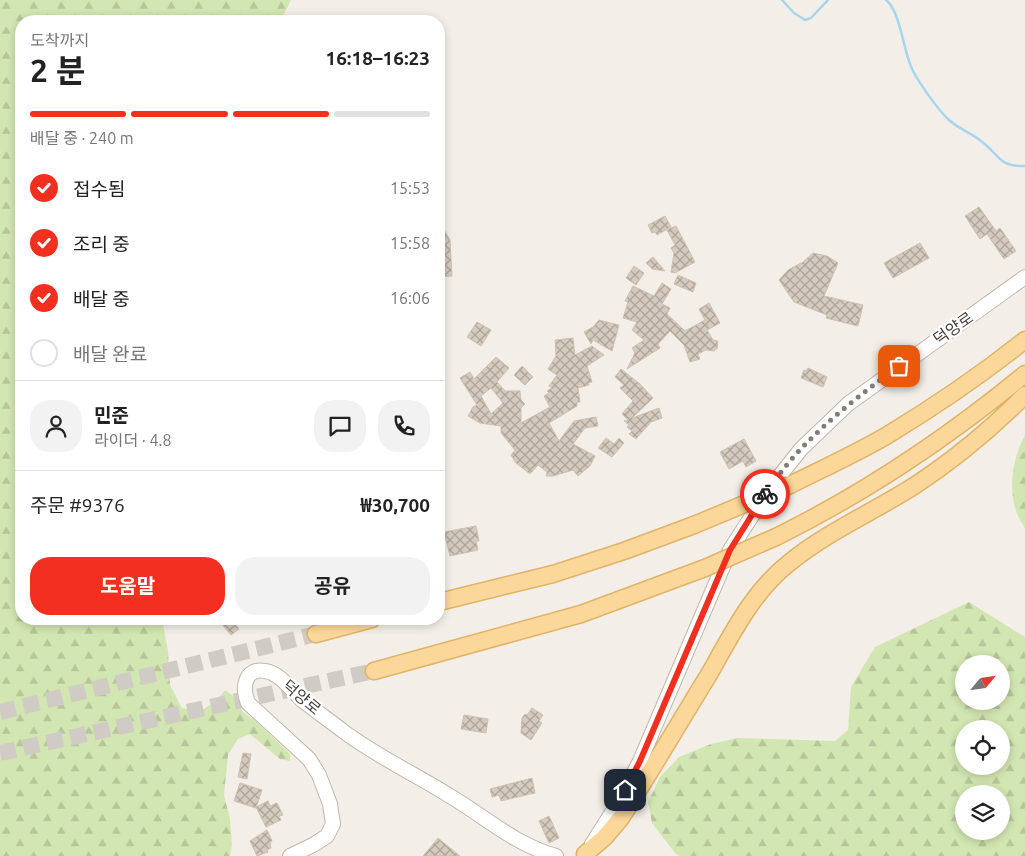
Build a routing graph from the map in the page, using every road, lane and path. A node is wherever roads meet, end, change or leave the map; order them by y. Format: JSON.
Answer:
{"nodes":[{"id":1,"x":1025,"y":277,"type":"edge"},
{"id":2,"x":1025,"y":340,"type":"edge"},
{"id":3,"x":1025,"y":374,"type":"edge"},
{"id":4,"x":1025,"y":395,"type":"edge"},
{"id":5,"x":445,"y":601,"type":"edge"},
{"id":6,"x":350,"y":625,"type":"edge"},
{"id":7,"x":316,"y":634,"type":"tunnel mouth"},
{"id":8,"x":374,"y":672,"type":"tunnel mouth"},
{"id":9,"x":584,"y":855,"type":"edge"},
{"id":10,"x":290,"y":856,"type":"edge"},
{"id":11,"x":556,"y":856,"type":"edge"}],
"edges":[{"from":1,"to":9,"type":"street","name":"덕양로"},
{"from":2,"to":5,"type":"main road","bridge":true},
{"from":3,"to":8,"type":"main road","bridge":true},
{"from":4,"to":9,"type":"main road"},
{"from":6,"to":7,"type":"main road"},
{"from":10,"to":11,"type":"street","name":"덕양로"}]}
